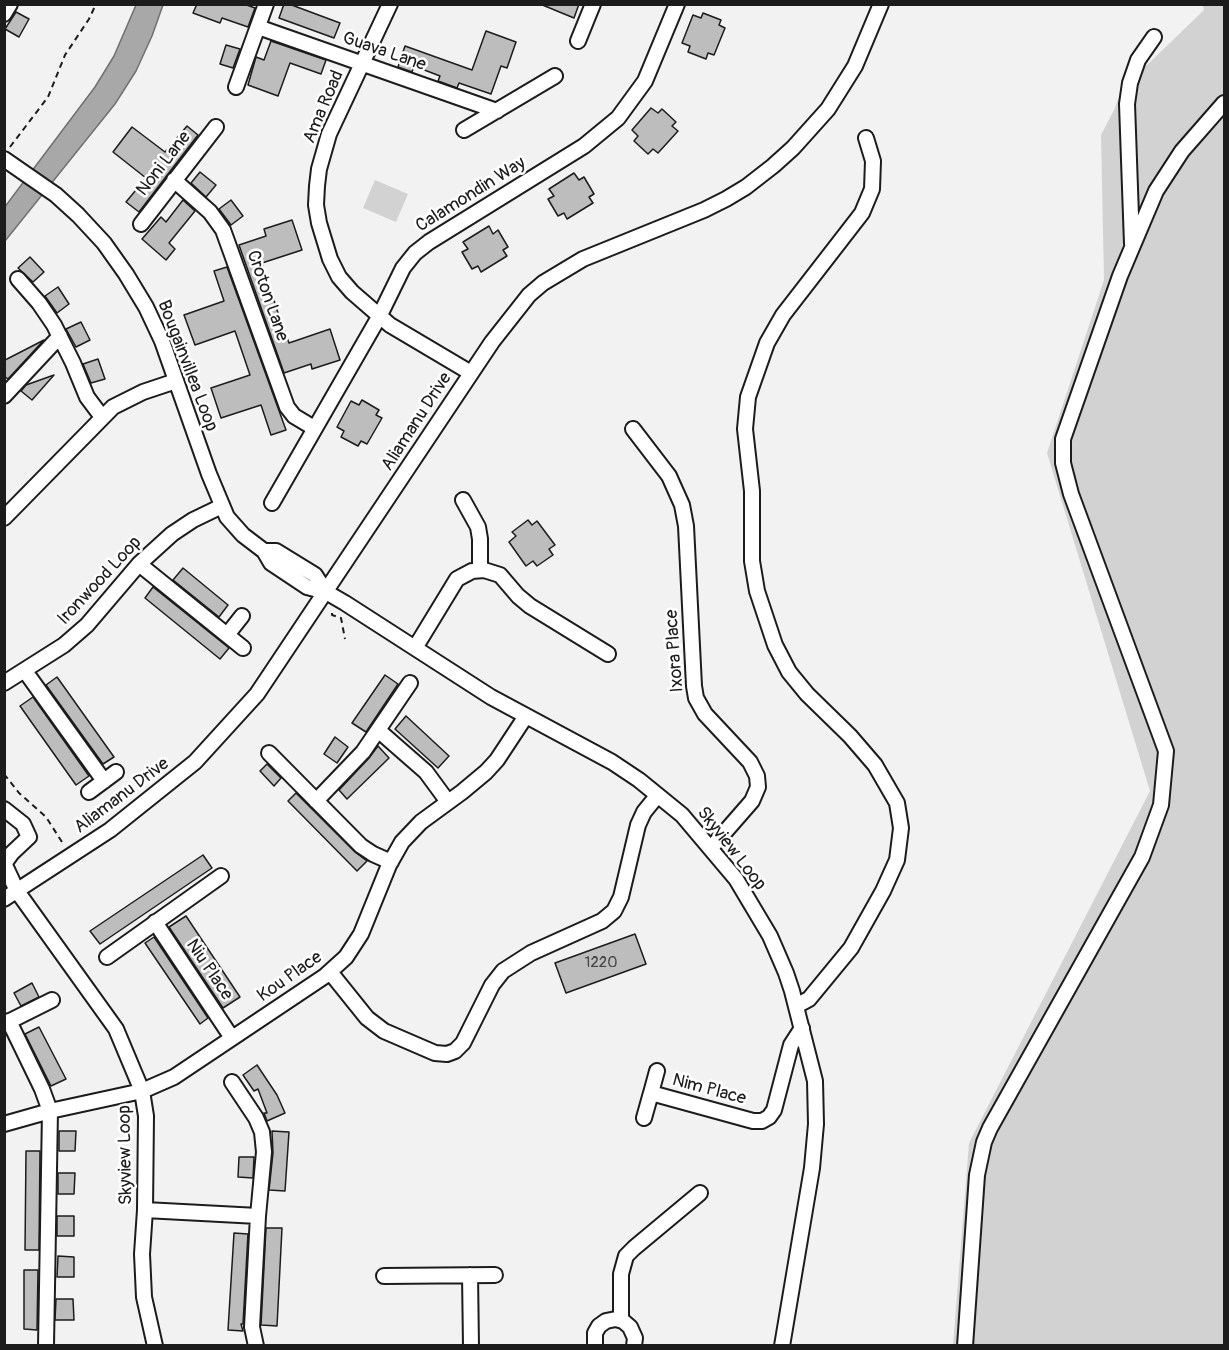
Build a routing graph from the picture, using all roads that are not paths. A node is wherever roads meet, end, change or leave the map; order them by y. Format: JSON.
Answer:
{"nodes":[{"id":1,"x":10,"y":4,"type":"edge"},
{"id":2,"x":266,"y":4,"type":"edge"},
{"id":3,"x":390,"y":4,"type":"edge"},
{"id":4,"x":593,"y":4,"type":"edge"},
{"id":5,"x":677,"y":4,"type":"edge"},
{"id":6,"x":881,"y":4,"type":"edge"},
{"id":7,"x":4,"y":14,"type":"edge"},
{"id":8,"x":258,"y":27,"type":"junction"},
{"id":9,"x":1154,"y":37,"type":"dead end"},
{"id":10,"x":579,"y":41,"type":"dead end"},
{"id":11,"x":362,"y":63,"type":"junction"},
{"id":12,"x":555,"y":75,"type":"dead end"},
{"id":13,"x":236,"y":87,"type":"dead end"},
{"id":14,"x":1224,"y":104,"type":"edge"},
{"id":15,"x":497,"y":111,"type":"junction"},
{"id":16,"x":216,"y":127,"type":"dead end"},
{"id":17,"x":464,"y":130,"type":"dead end"},
{"id":18,"x":866,"y":138,"type":"dead end"},
{"id":19,"x":6,"y":155,"type":"edge"},
{"id":20,"x":174,"y":180,"type":"junction"},
{"id":21,"x":141,"y":224,"type":"dead end"},
{"id":22,"x":1132,"y":247,"type":"junction"},
{"id":23,"x":18,"y":279,"type":"dead end"},
{"id":24,"x":379,"y":317,"type":"junction"},
{"id":25,"x":60,"y":336,"type":"junction"},
{"id":26,"x":471,"y":373,"type":"junction"},
{"id":27,"x":176,"y":381,"type":"junction"},
{"id":28,"x":4,"y":396,"type":"edge"},
{"id":29,"x":102,"y":417,"type":"junction"},
{"id":30,"x":315,"y":428,"type":"junction"},
{"id":31,"x":633,"y":429,"type":"dead end"},
{"id":32,"x":463,"y":500,"type":"dead end"},
{"id":33,"x":272,"y":503,"type":"dead end"},
{"id":34,"x":222,"y":506,"type":"junction"},
{"id":35,"x":4,"y":518,"type":"edge"},
{"id":36,"x":139,"y":564,"type":"junction"},
{"id":37,"x":480,"y":570,"type":"junction"},
{"id":38,"x":326,"y":592,"type":"junction"},
{"id":39,"x":242,"y":616,"type":"dead end"},
{"id":40,"x":227,"y":635,"type":"junction"},
{"id":41,"x":243,"y":648,"type":"dead end"},
{"id":42,"x":415,"y":648,"type":"junction"},
{"id":43,"x":608,"y":654,"type":"dead end"},
{"id":44,"x":25,"y":671,"type":"junction"},
{"id":45,"x":410,"y":682,"type":"dead end"},
{"id":46,"x":4,"y":683,"type":"edge"},
{"id":47,"x":526,"y":716,"type":"junction"},
{"id":48,"x":378,"y":730,"type":"junction"},
{"id":49,"x":269,"y":753,"type":"dead end"},
{"id":50,"x":116,"y":772,"type":"dead end"},
{"id":51,"x":104,"y":781,"type":"junction"},
{"id":52,"x":88,"y":792,"type":"dead end"},
{"id":53,"x":657,"y":796,"type":"junction"},
{"id":54,"x":316,"y":801,"type":"junction"},
{"id":55,"x":448,"y":802,"type":"junction"},
{"id":56,"x":8,"y":815,"type":"edge"},
{"id":57,"x":711,"y":848,"type":"junction"},
{"id":58,"x":391,"y":862,"type":"junction"},
{"id":59,"x":5,"y":864,"type":"edge"},
{"id":60,"x":221,"y":876,"type":"dead end"},
{"id":61,"x":17,"y":891,"type":"junction"},
{"id":62,"x":4,"y":899,"type":"edge"},
{"id":63,"x":156,"y":922,"type":"junction"},
{"id":64,"x":107,"y":957,"type":"dead end"},
{"id":65,"x":330,"y":972,"type":"junction"},
{"id":66,"x":52,"y":1000,"type":"dead end"},
{"id":67,"x":796,"y":1005,"type":"junction"},
{"id":68,"x":7,"y":1023,"type":"edge"},
{"id":69,"x":802,"y":1028,"type":"junction"},
{"id":70,"x":232,"y":1038,"type":"junction"},
{"id":71,"x":657,"y":1071,"type":"dead end"},
{"id":72,"x":232,"y":1082,"type":"dead end"},
{"id":73,"x":142,"y":1091,"type":"junction"},
{"id":74,"x":651,"y":1094,"type":"junction"},
{"id":75,"x":50,"y":1111,"type":"junction"},
{"id":76,"x":644,"y":1118,"type":"dead end"},
{"id":77,"x":4,"y":1124,"type":"edge"},
{"id":78,"x":700,"y":1193,"type":"dead end"},
{"id":79,"x":145,"y":1210,"type":"junction"},
{"id":80,"x":258,"y":1216,"type":"junction"},
{"id":81,"x":470,"y":1275,"type":"junction"},
{"id":82,"x":495,"y":1275,"type":"dead end"},
{"id":83,"x":384,"y":1276,"type":"dead end"},
{"id":84,"x":621,"y":1320,"type":"junction"},
{"id":85,"x":46,"y":1346,"type":"edge"},
{"id":86,"x":155,"y":1346,"type":"edge"},
{"id":87,"x":256,"y":1346,"type":"edge"},
{"id":88,"x":471,"y":1346,"type":"edge"},
{"id":89,"x":595,"y":1346,"type":"edge"},
{"id":90,"x":634,"y":1346,"type":"edge"},
{"id":91,"x":782,"y":1346,"type":"edge"},
{"id":92,"x":965,"y":1346,"type":"edge"}],
"edges":[{"from":1,"to":7,"type":"street"},
{"from":2,"to":8,"type":"street"},
{"from":3,"to":11,"type":"street","name":"Ama Road"},
{"from":4,"to":10,"type":"street"},
{"from":5,"to":24,"type":"street","name":"Calamondin Way"},
{"from":6,"to":26,"type":"street","name":"Aliamanu Drive"},
{"from":8,"to":11,"type":"street","name":"Guava Lane"},
{"from":8,"to":13,"type":"street"},
{"from":9,"to":22,"type":"street"},
{"from":11,"to":15,"type":"street","name":"Guava Lane"},
{"from":11,"to":24,"type":"street","name":"Ama Road"},
{"from":12,"to":15,"type":"street"},
{"from":14,"to":22,"type":"street"},
{"from":15,"to":17,"type":"street"},
{"from":16,"to":20,"type":"street","name":"Noni Lane"},
{"from":18,"to":67,"type":"street"},
{"from":19,"to":27,"type":"street","name":"Bougainvillea Loop"},
{"from":20,"to":21,"type":"street","name":"Noni Lane"},
{"from":20,"to":30,"type":"street","name":"Croton Lane"},
{"from":22,"to":92,"type":"street"},
{"from":23,"to":25,"type":"street"},
{"from":24,"to":26,"type":"street","name":"Ama Road"},
{"from":24,"to":30,"type":"street","name":"Calamondin Way"},
{"from":25,"to":28,"type":"street"},
{"from":25,"to":29,"type":"street"},
{"from":26,"to":38,"type":"street","name":"Aliamanu Drive"},
{"from":27,"to":29,"type":"street"},
{"from":27,"to":34,"type":"street","name":"Bougainvillea Loop"},
{"from":29,"to":35,"type":"street"},
{"from":30,"to":33,"type":"street","name":"Calamondin Way"},
{"from":31,"to":57,"type":"street","name":"Ixora Place"},
{"from":32,"to":37,"type":"street"},
{"from":34,"to":36,"type":"street","name":"Ironwood Loop"},
{"from":34,"to":38,"type":"street","name":"Bougainvillea Loop"},
{"from":36,"to":40,"type":"street"},
{"from":36,"to":44,"type":"street","name":"Ironwood Loop"},
{"from":37,"to":42,"type":"street"},
{"from":37,"to":43,"type":"street"},
{"from":38,"to":42,"type":"street","name":"Skyview Loop"},
{"from":38,"to":61,"type":"street","name":"Aliamanu Drive"},
{"from":39,"to":40,"type":"street"},
{"from":40,"to":41,"type":"street"},
{"from":42,"to":47,"type":"street","name":"Skyview Loop"},
{"from":44,"to":46,"type":"street","name":"Ironwood Loop"},
{"from":44,"to":51,"type":"street"},
{"from":45,"to":48,"type":"street"},
{"from":47,"to":53,"type":"street","name":"Skyview Loop"},
{"from":47,"to":55,"type":"street","name":"Kou Place"},
{"from":48,"to":54,"type":"street"},
{"from":48,"to":55,"type":"street"},
{"from":49,"to":54,"type":"street"},
{"from":50,"to":51,"type":"street"},
{"from":51,"to":52,"type":"street"},
{"from":53,"to":57,"type":"street","name":"Skyview Loop"},
{"from":53,"to":65,"type":"street"},
{"from":54,"to":58,"type":"street"},
{"from":55,"to":58,"type":"street","name":"Kou Place"},
{"from":56,"to":59,"type":"street"},
{"from":57,"to":67,"type":"street","name":"Skyview Loop"},
{"from":58,"to":65,"type":"street","name":"Kou Place"},
{"from":59,"to":61,"type":"street","name":"Skyview Loop"},
{"from":60,"to":63,"type":"street"},
{"from":61,"to":62,"type":"street","name":"Aliamanu Drive"},
{"from":61,"to":73,"type":"street","name":"Skyview Loop"},
{"from":63,"to":64,"type":"street"},
{"from":63,"to":70,"type":"street","name":"Niu Place"},
{"from":65,"to":70,"type":"street","name":"Kou Place"},
{"from":66,"to":68,"type":"street"},
{"from":67,"to":69,"type":"street","name":"Skyview Loop"},
{"from":68,"to":75,"type":"street"},
{"from":69,"to":74,"type":"street","name":"Nim Place"},
{"from":69,"to":91,"type":"street","name":"Skyview Loop"},
{"from":70,"to":73,"type":"street","name":"Kou Place"},
{"from":71,"to":74,"type":"street","name":"Nim Place"},
{"from":72,"to":80,"type":"street"},
{"from":73,"to":75,"type":"street","name":"Kou Place"},
{"from":73,"to":79,"type":"street","name":"Skyview Loop"},
{"from":74,"to":76,"type":"street","name":"Nim Place"},
{"from":75,"to":77,"type":"street","name":"Kou Place"},
{"from":75,"to":85,"type":"street"},
{"from":78,"to":84,"type":"street"},
{"from":79,"to":80,"type":"street"},
{"from":79,"to":86,"type":"street","name":"Skyview Loop"},
{"from":80,"to":87,"type":"street"},
{"from":81,"to":82,"type":"street"},
{"from":81,"to":83,"type":"street"},
{"from":81,"to":88,"type":"street"},
{"from":84,"to":89,"type":"street"},
{"from":84,"to":90,"type":"street"}]}
